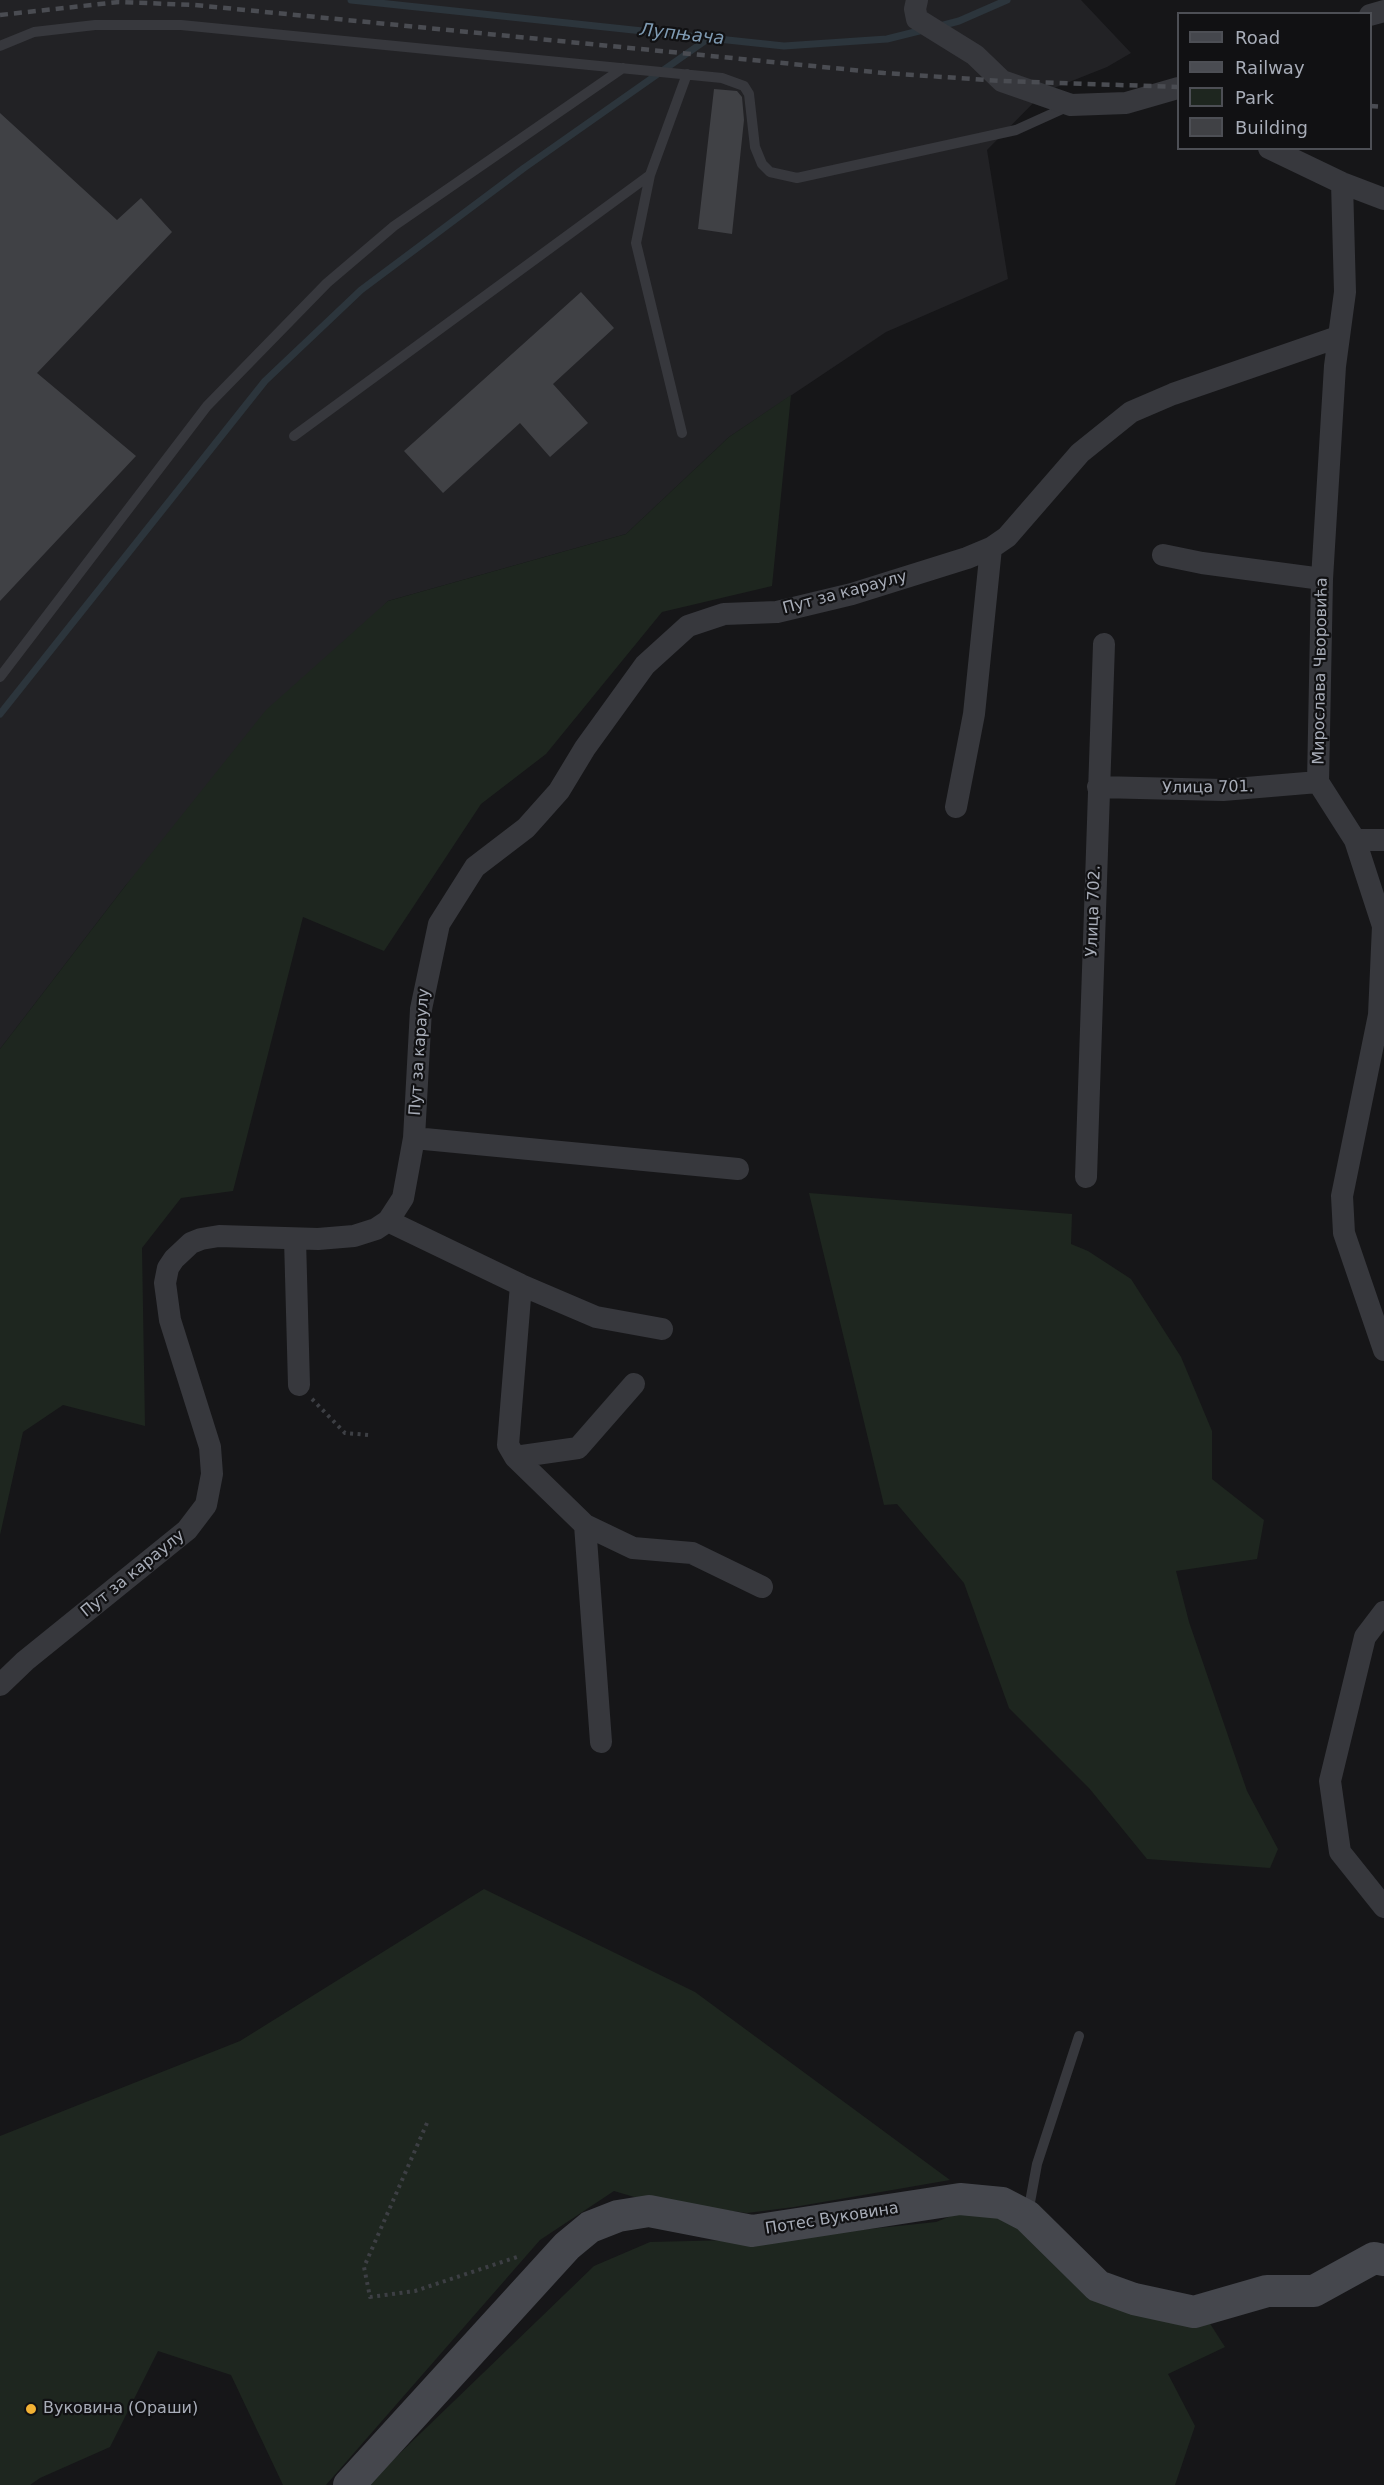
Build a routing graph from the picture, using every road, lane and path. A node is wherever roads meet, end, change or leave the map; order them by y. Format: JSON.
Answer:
{"nodes":[{"id":1,"x":917,"y":10,"type":"edge"},
{"id":2,"x":0,"y":46,"type":"edge"},
{"id":3,"x":623,"y":68,"type":"junction"},
{"id":4,"x":683,"y":74,"type":"junction"},
{"id":5,"x":1177,"y":89,"type":"edge"},
{"id":6,"x":1071,"y":105,"type":"junction"},
{"id":7,"x":1273,"y":150,"type":"edge"},
{"id":8,"x":650,"y":175,"type":"junction"},
{"id":9,"x":1342,"y":183,"type":"junction"},
{"id":10,"x":1384,"y":198,"type":"edge"},
{"id":11,"x":1338,"y":337,"type":"junction"},
{"id":12,"x":682,"y":433,"type":"dead end"},
{"id":13,"x":294,"y":436,"type":"dead end"},
{"id":14,"x":991,"y":548,"type":"junction"},
{"id":15,"x":1163,"y":555,"type":"dead end"},
{"id":16,"x":1322,"y":579,"type":"junction"},
{"id":17,"x":1104,"y":644,"type":"dead end"},
{"id":18,"x":0,"y":677,"type":"edge"},
{"id":19,"x":1318,"y":783,"type":"junction"},
{"id":20,"x":1098,"y":787,"type":"junction"},
{"id":21,"x":956,"y":807,"type":"dead end"},
{"id":22,"x":1355,"y":840,"type":"junction"},
{"id":23,"x":1384,"y":840,"type":"edge"},
{"id":24,"x":414,"y":1138,"type":"junction"},
{"id":25,"x":738,"y":1169,"type":"dead end"},
{"id":26,"x":1086,"y":1177,"type":"dead end"},
{"id":27,"x":388,"y":1221,"type":"junction"},
{"id":28,"x":295,"y":1239,"type":"junction"},
{"id":29,"x":521,"y":1285,"type":"junction"},
{"id":30,"x":662,"y":1329,"type":"dead end"},
{"id":31,"x":1384,"y":1350,"type":"edge"},
{"id":32,"x":634,"y":1384,"type":"dead end"},
{"id":33,"x":299,"y":1385,"type":"joint"},
{"id":34,"x":369,"y":1435,"type":"dead end"},
{"id":35,"x":515,"y":1457,"type":"junction"},
{"id":36,"x":585,"y":1525,"type":"junction"},
{"id":37,"x":762,"y":1587,"type":"dead end"},
{"id":38,"x":1384,"y":1612,"type":"edge"},
{"id":39,"x":0,"y":1685,"type":"edge"},
{"id":40,"x":601,"y":1742,"type":"dead end"},
{"id":41,"x":1384,"y":1907,"type":"edge"},
{"id":42,"x":1079,"y":2036,"type":"dead end"},
{"id":43,"x":427,"y":2123,"type":"dead end"},
{"id":44,"x":1027,"y":2216,"type":"junction"},
{"id":45,"x":521,"y":2256,"type":"dead end"},
{"id":46,"x":1384,"y":2260,"type":"edge"},
{"id":47,"x":349,"y":2485,"type":"edge"}],
"edges":[{"from":1,"to":6,"type":"street"},
{"from":2,"to":3,"type":"lane"},
{"from":3,"to":4,"type":"lane"},
{"from":3,"to":18,"type":"lane"},
{"from":4,"to":6,"type":"lane"},
{"from":4,"to":8,"type":"lane"},
{"from":5,"to":6,"type":"street"},
{"from":7,"to":9,"type":"street"},
{"from":8,"to":12,"type":"lane"},
{"from":8,"to":13,"type":"lane"},
{"from":9,"to":10,"type":"street"},
{"from":9,"to":11,"type":"street","name":"Мирослава Чворовића"},
{"from":11,"to":14,"type":"street","name":"Пут за караулу"},
{"from":11,"to":16,"type":"street","name":"Мирослава Чворовића"},
{"from":14,"to":21,"type":"street"},
{"from":14,"to":24,"type":"street","name":"Пут за караулу"},
{"from":15,"to":16,"type":"street"},
{"from":16,"to":19,"type":"street","name":"Мирослава Чворовића"},
{"from":17,"to":20,"type":"street","name":"Улица 702."},
{"from":19,"to":20,"type":"street","name":"Улица 701."},
{"from":19,"to":22,"type":"street","name":"Мирослава Чворовића"},
{"from":20,"to":26,"type":"street","name":"Улица 702."},
{"from":22,"to":23,"type":"street"},
{"from":22,"to":31,"type":"street","name":"Мирослава Чворовића"},
{"from":24,"to":25,"type":"street"},
{"from":24,"to":27,"type":"street","name":"Пут за караулу"},
{"from":27,"to":28,"type":"street","name":"Пут за караулу"},
{"from":27,"to":29,"type":"street"},
{"from":28,"to":33,"type":"street"},
{"from":28,"to":39,"type":"street","name":"Пут за караулу"},
{"from":29,"to":30,"type":"street"},
{"from":29,"to":35,"type":"street"},
{"from":32,"to":35,"type":"street"},
{"from":33,"to":34,"type":"path"},
{"from":35,"to":36,"type":"street"},
{"from":36,"to":37,"type":"street"},
{"from":36,"to":40,"type":"street"},
{"from":38,"to":41,"type":"street"},
{"from":42,"to":44,"type":"lane"},
{"from":43,"to":45,"type":"path"},
{"from":44,"to":46,"type":"main road","name":"Потес Вуковина"},
{"from":44,"to":47,"type":"main road","name":"Потес Вуковина"}]}
